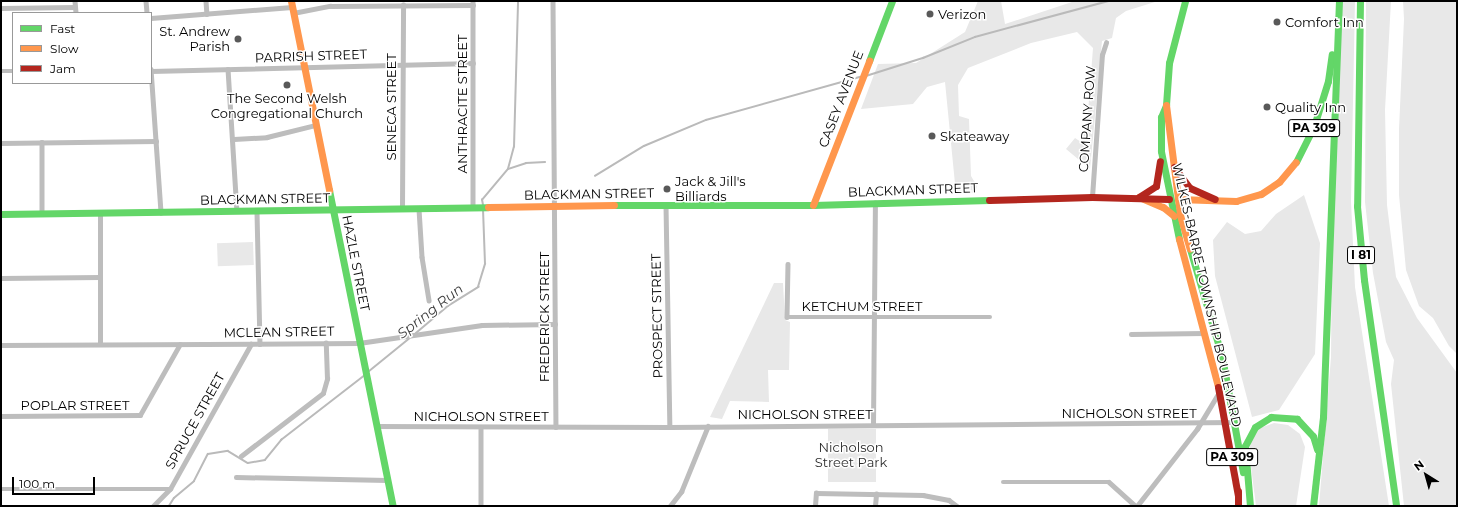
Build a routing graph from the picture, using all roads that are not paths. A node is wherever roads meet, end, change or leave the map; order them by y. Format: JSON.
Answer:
{"nodes":[{"id":1,"x":75,"y":1,"type":"edge"},
{"id":2,"x":146,"y":1,"type":"edge"},
{"id":3,"x":206,"y":1,"type":"edge"},
{"id":4,"x":552,"y":1,"type":"edge"},
{"id":5,"x":892,"y":1,"type":"edge"},
{"id":6,"x":1185,"y":1,"type":"edge"},
{"id":7,"x":1360,"y":1,"type":"edge"},
{"id":8,"x":473,"y":3,"type":"edge"},
{"id":9,"x":1338,"y":3,"type":"edge"},
{"id":10,"x":403,"y":5,"type":"junction"},
{"id":11,"x":292,"y":7,"type":"edge"},
{"id":12,"x":1,"y":8,"type":"edge"},
{"id":13,"x":76,"y":10,"type":"edge"},
{"id":14,"x":147,"y":12,"type":"edge"},
{"id":15,"x":207,"y":14,"type":"junction"},
{"id":16,"x":152,"y":18,"type":"edge"},
{"id":17,"x":1106,"y":43,"type":"dead end"},
{"id":18,"x":473,"y":63,"type":"junction"},
{"id":19,"x":402,"y":64,"type":"junction"},
{"id":20,"x":228,"y":69,"type":"junction"},
{"id":21,"x":304,"y":69,"type":"junction"},
{"id":22,"x":152,"y":70,"type":"edge"},
{"id":23,"x":1,"y":71,"type":"edge"},
{"id":24,"x":12,"y":71,"type":"edge"},
{"id":25,"x":152,"y":84,"type":"edge"},
{"id":26,"x":1166,"y":105,"type":"junction"},
{"id":27,"x":316,"y":125,"type":"junction"},
{"id":28,"x":234,"y":139,"type":"junction"},
{"id":29,"x":156,"y":141,"type":"junction"},
{"id":30,"x":42,"y":142,"type":"junction"},
{"id":31,"x":1,"y":143,"type":"edge"},
{"id":32,"x":1161,"y":151,"type":"junction"},
{"id":33,"x":1174,"y":167,"type":"junction"},
{"id":34,"x":1092,"y":197,"type":"junction"},
{"id":35,"x":1139,"y":197,"type":"junction"},
{"id":36,"x":1169,"y":199,"type":"junction"},
{"id":37,"x":1178,"y":199,"type":"junction"},
{"id":38,"x":875,"y":203,"type":"junction"},
{"id":39,"x":1223,"y":203,"type":"junction"},
{"id":40,"x":666,"y":205,"type":"junction"},
{"id":41,"x":813,"y":205,"type":"junction"},
{"id":42,"x":554,"y":206,"type":"junction"},
{"id":43,"x":480,"y":208,"type":"junction"},
{"id":44,"x":333,"y":209,"type":"junction"},
{"id":45,"x":402,"y":209,"type":"junction"},
{"id":46,"x":419,"y":209,"type":"junction"},
{"id":47,"x":237,"y":212,"type":"junction"},
{"id":48,"x":257,"y":212,"type":"junction"},
{"id":49,"x":42,"y":213,"type":"junction"},
{"id":50,"x":100,"y":213,"type":"junction"},
{"id":51,"x":161,"y":213,"type":"junction"},
{"id":52,"x":1,"y":214,"type":"edge"},
{"id":53,"x":1174,"y":216,"type":"junction"},
{"id":54,"x":788,"y":264,"type":"dead end"},
{"id":55,"x":100,"y":277,"type":"junction"},
{"id":56,"x":1,"y":278,"type":"edge"},
{"id":57,"x":429,"y":300,"type":"dead end"},
{"id":58,"x":874,"y":316,"type":"junction"},
{"id":59,"x":990,"y":317,"type":"dead end"},
{"id":60,"x":555,"y":324,"type":"junction"},
{"id":61,"x":1204,"y":333,"type":"junction"},
{"id":62,"x":1131,"y":334,"type":"dead end"},
{"id":63,"x":326,"y":343,"type":"junction"},
{"id":64,"x":359,"y":343,"type":"junction"},
{"id":65,"x":100,"y":344,"type":"junction"},
{"id":66,"x":180,"y":344,"type":"junction"},
{"id":67,"x":250,"y":344,"type":"junction"},
{"id":68,"x":260,"y":344,"type":"junction"},
{"id":69,"x":1,"y":345,"type":"edge"},
{"id":70,"x":1219,"y":393,"type":"junction"},
{"id":71,"x":1,"y":416,"type":"edge"},
{"id":72,"x":1234,"y":422,"type":"junction"},
{"id":73,"x":1225,"y":423,"type":"junction"},
{"id":74,"x":1200,"y":424,"type":"junction"},
{"id":75,"x":873,"y":425,"type":"junction"},
{"id":76,"x":376,"y":426,"type":"junction"},
{"id":77,"x":708,"y":426,"type":"junction"},
{"id":78,"x":481,"y":427,"type":"junction"},
{"id":79,"x":556,"y":427,"type":"junction"},
{"id":80,"x":670,"y":427,"type":"junction"},
{"id":81,"x":241,"y":456,"type":"dead end"},
{"id":82,"x":1317,"y":471,"type":"junction"},
{"id":83,"x":236,"y":477,"type":"dead end"},
{"id":84,"x":387,"y":480,"type":"junction"},
{"id":85,"x":1003,"y":482,"type":"dead end"},
{"id":86,"x":1,"y":489,"type":"edge"},
{"id":87,"x":170,"y":489,"type":"junction"},
{"id":88,"x":876,"y":494,"type":"junction"},
{"id":89,"x":153,"y":506,"type":"edge"},
{"id":90,"x":393,"y":506,"type":"edge"},
{"id":91,"x":481,"y":506,"type":"edge"},
{"id":92,"x":670,"y":506,"type":"edge"},
{"id":93,"x":815,"y":506,"type":"edge"},
{"id":94,"x":874,"y":506,"type":"edge"},
{"id":95,"x":957,"y":506,"type":"edge"},
{"id":96,"x":1136,"y":506,"type":"edge"},
{"id":97,"x":1239,"y":506,"type":"edge"},
{"id":98,"x":1250,"y":506,"type":"edge"},
{"id":99,"x":1312,"y":506,"type":"edge"},
{"id":100,"x":1396,"y":506,"type":"edge"}],
"edges":[{"from":1,"to":13,"type":"street"},
{"from":2,"to":14,"type":"street"},
{"from":3,"to":15,"type":"street"},
{"from":4,"to":42,"type":"street","name":"FREDERICK STREET"},
{"from":5,"to":41,"type":"main road","name":"CASEY AVENUE"},
{"from":6,"to":26,"type":"main road","name":"WILKES-BARRE TOWNSHIP BOULEVARD"},
{"from":7,"to":100,"type":"main road","number":"I 81"},
{"from":8,"to":10,"type":"street"},
{"from":8,"to":18,"type":"street","name":"ANTHRACITE STREET"},
{"from":9,"to":39,"type":"main road","number":"PA 309"},
{"from":9,"to":82,"type":"main road","number":"I 81"},
{"from":10,"to":11,"type":"street"},
{"from":10,"to":19,"type":"street","name":"SENECA STREET"},
{"from":11,"to":15,"type":"street"},
{"from":11,"to":21,"type":"main road","name":"HAZLE STREET"},
{"from":12,"to":13,"type":"street"},
{"from":15,"to":16,"type":"street"},
{"from":17,"to":34,"type":"street","name":"COMPANY ROW"},
{"from":18,"to":19,"type":"street","name":"PARRISH STREET"},
{"from":18,"to":43,"type":"street","name":"ANTHRACITE STREET"},
{"from":19,"to":21,"type":"street","name":"PARRISH STREET"},
{"from":19,"to":45,"type":"street","name":"SENECA STREET"},
{"from":20,"to":21,"type":"street","name":"PARRISH STREET"},
{"from":20,"to":22,"type":"street","name":"PARRISH STREET"},
{"from":20,"to":28,"type":"street"},
{"from":21,"to":27,"type":"main road","name":"HAZLE STREET"},
{"from":23,"to":24,"type":"street"},
{"from":25,"to":29,"type":"street"},
{"from":26,"to":32,"type":"main road","name":"WILKES-BARRE TOWNSHIP BOULEVARD"},
{"from":26,"to":33,"type":"main road","name":"WILKES-BARRE TOWNSHIP BOULEVARD"},
{"from":27,"to":28,"type":"street"},
{"from":27,"to":44,"type":"main road","name":"HAZLE STREET"},
{"from":28,"to":47,"type":"street"},
{"from":29,"to":30,"type":"street"},
{"from":29,"to":51,"type":"street"},
{"from":30,"to":31,"type":"street"},
{"from":30,"to":49,"type":"street"},
{"from":32,"to":35,"type":"main road"},
{"from":32,"to":36,"type":"main road","name":"WILKES-BARRE TOWNSHIP BOULEVARD"},
{"from":33,"to":37,"type":"main road","name":"WILKES-BARRE TOWNSHIP BOULEVARD"},
{"from":33,"to":39,"type":"main road"},
{"from":34,"to":35,"type":"main road","name":"BLACKMAN STREET"},
{"from":34,"to":38,"type":"main road","name":"BLACKMAN STREET"},
{"from":35,"to":36,"type":"main road","name":"BLACKMAN STREET"},
{"from":35,"to":53,"type":"main road"},
{"from":36,"to":37,"type":"main road","name":"BLACKMAN STREET","number":"PA 309"},
{"from":36,"to":53,"type":"main road","name":"WILKES-BARRE TOWNSHIP BOULEVARD","number":"PA 309"},
{"from":37,"to":39,"type":"main road","number":"PA 309"},
{"from":37,"to":72,"type":"main road","name":"WILKES-BARRE TOWNSHIP BOULEVARD"},
{"from":38,"to":41,"type":"main road","name":"BLACKMAN STREET"},
{"from":38,"to":58,"type":"street"},
{"from":40,"to":41,"type":"main road","name":"BLACKMAN STREET"},
{"from":40,"to":42,"type":"main road","name":"BLACKMAN STREET"},
{"from":40,"to":80,"type":"street","name":"PROSPECT STREET"},
{"from":42,"to":43,"type":"main road","name":"BLACKMAN STREET"},
{"from":42,"to":60,"type":"street","name":"FREDERICK STREET"},
{"from":43,"to":46,"type":"main road","name":"BLACKMAN STREET"},
{"from":44,"to":45,"type":"main road","name":"BLACKMAN STREET"},
{"from":44,"to":48,"type":"main road","name":"BLACKMAN STREET"},
{"from":44,"to":64,"type":"main road","name":"HAZLE STREET"},
{"from":45,"to":46,"type":"main road","name":"BLACKMAN STREET"},
{"from":46,"to":57,"type":"street"},
{"from":47,"to":48,"type":"main road","name":"BLACKMAN STREET"},
{"from":47,"to":51,"type":"main road","name":"BLACKMAN STREET"},
{"from":48,"to":68,"type":"street"},
{"from":49,"to":50,"type":"main road","name":"BLACKMAN STREET"},
{"from":49,"to":52,"type":"main road","name":"BLACKMAN STREET"},
{"from":50,"to":51,"type":"main road","name":"BLACKMAN STREET"},
{"from":50,"to":55,"type":"street"},
{"from":53,"to":61,"type":"main road","name":"WILKES-BARRE TOWNSHIP BOULEVARD","number":"PA 309"},
{"from":54,"to":58,"type":"street","name":"KETCHUM STREET"},
{"from":55,"to":56,"type":"street"},
{"from":55,"to":65,"type":"street"},
{"from":58,"to":59,"type":"street","name":"KETCHUM STREET"},
{"from":58,"to":75,"type":"street"},
{"from":60,"to":64,"type":"street","name":"MCLEAN STREET"},
{"from":60,"to":79,"type":"street","name":"FREDERICK STREET"},
{"from":61,"to":62,"type":"street"},
{"from":61,"to":70,"type":"main road","name":"WILKES-BARRE TOWNSHIP BOULEVARD","number":"PA 309"},
{"from":63,"to":64,"type":"street","name":"MCLEAN STREET"},
{"from":63,"to":68,"type":"street","name":"MCLEAN STREET"},
{"from":63,"to":81,"type":"street"},
{"from":64,"to":76,"type":"main road","name":"HAZLE STREET"},
{"from":65,"to":66,"type":"street","name":"MCLEAN STREET"},
{"from":65,"to":69,"type":"street","name":"MCLEAN STREET"},
{"from":66,"to":67,"type":"street","name":"MCLEAN STREET"},
{"from":66,"to":71,"type":"street","name":"POPLAR STREET"},
{"from":67,"to":68,"type":"street","name":"MCLEAN STREET"},
{"from":67,"to":87,"type":"street","name":"SPRUCE STREET"},
{"from":70,"to":73,"type":"main road","name":"WILKES-BARRE TOWNSHIP BOULEVARD","number":"PA 309"},
{"from":70,"to":74,"type":"street"},
{"from":72,"to":73,"type":"street","name":"NICHOLSON STREET"},
{"from":72,"to":98,"type":"main road","name":"WILKES-BARRE TOWNSHIP BOULEVARD"},
{"from":73,"to":74,"type":"street","name":"NICHOLSON STREET"},
{"from":73,"to":97,"type":"main road","name":"WILKES-BARRE TOWNSHIP BOULEVARD","number":"PA 309"},
{"from":74,"to":75,"type":"street","name":"NICHOLSON STREET"},
{"from":74,"to":96,"type":"street"},
{"from":75,"to":77,"type":"street","name":"NICHOLSON STREET"},
{"from":76,"to":78,"type":"street","name":"NICHOLSON STREET"},
{"from":76,"to":84,"type":"main road","name":"HAZLE STREET"},
{"from":77,"to":80,"type":"street","name":"NICHOLSON STREET"},
{"from":77,"to":92,"type":"street"},
{"from":78,"to":79,"type":"street","name":"NICHOLSON STREET"},
{"from":78,"to":91,"type":"street"},
{"from":79,"to":80,"type":"street","name":"NICHOLSON STREET"},
{"from":82,"to":98,"type":"main road"},
{"from":82,"to":99,"type":"main road","number":"I 81"},
{"from":83,"to":84,"type":"street"},
{"from":84,"to":90,"type":"main road","name":"HAZLE STREET"},
{"from":85,"to":96,"type":"street"},
{"from":86,"to":87,"type":"street"},
{"from":87,"to":89,"type":"street","name":"SPRUCE STREET"},
{"from":88,"to":93,"type":"street"},
{"from":88,"to":94,"type":"street"},
{"from":88,"to":95,"type":"street"}]}
